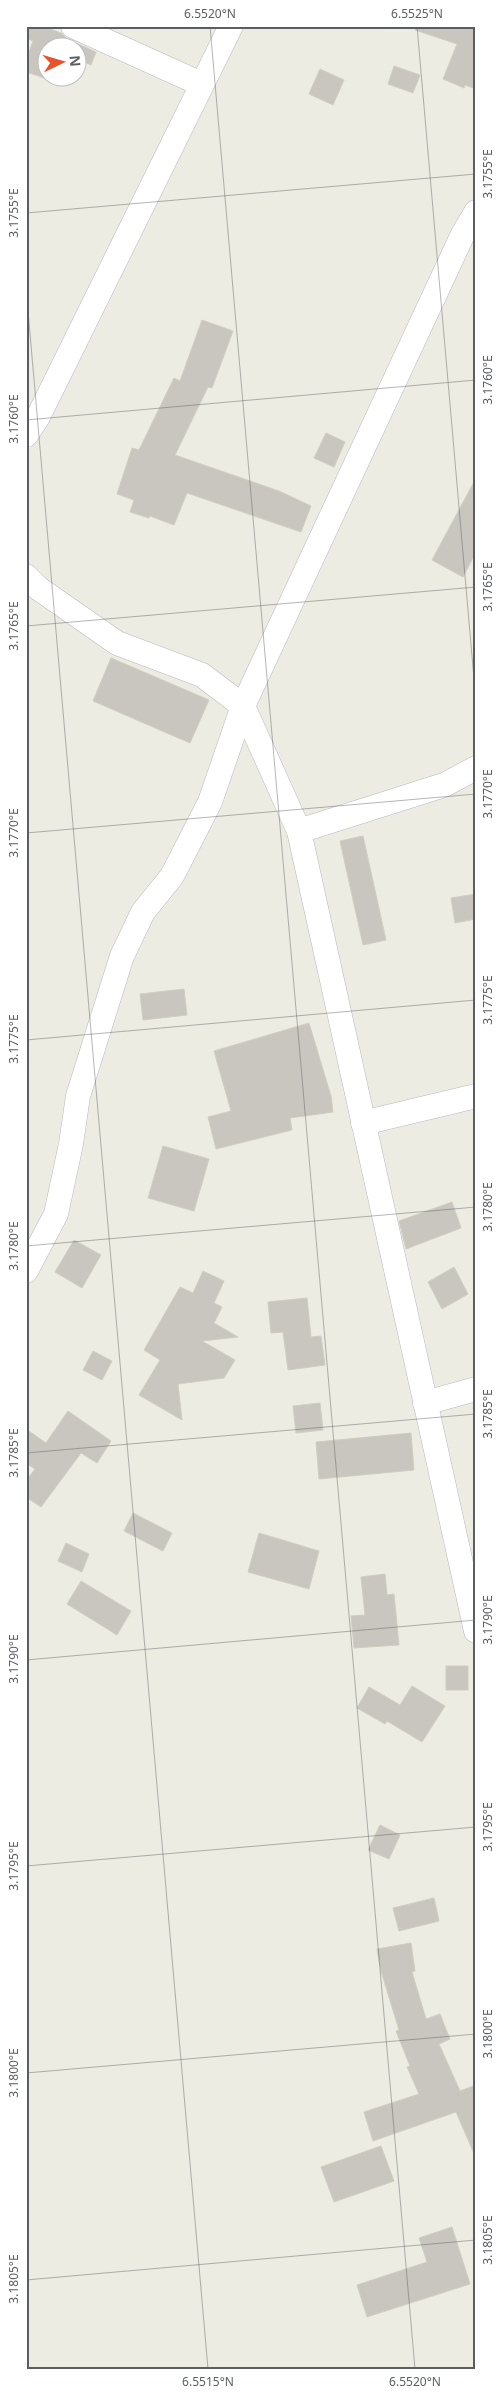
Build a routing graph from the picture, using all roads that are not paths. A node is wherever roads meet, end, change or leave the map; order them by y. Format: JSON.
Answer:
{"nodes":[{"id":1,"x":73,"y":26,"type":"edge"},
{"id":2,"x":231,"y":26,"type":"edge"},
{"id":3,"x":201,"y":84,"type":"junction"},
{"id":4,"x":476,"y":212,"type":"edge"},
{"id":5,"x":26,"y":396,"type":"edge"},
{"id":6,"x":32,"y":426,"type":"edge"},
{"id":7,"x":30,"y":584,"type":"edge"},
{"id":8,"x":243,"y":706,"type":"junction"},
{"id":9,"x":476,"y":768,"type":"edge"},
{"id":10,"x":299,"y":830,"type":"junction"},
{"id":11,"x":476,"y":1096,"type":"edge"},
{"id":12,"x":363,"y":1123,"type":"junction"},
{"id":13,"x":26,"y":1271,"type":"edge"},
{"id":14,"x":476,"y":1389,"type":"edge"},
{"id":15,"x":425,"y":1403,"type":"junction"},
{"id":16,"x":476,"y":1631,"type":"edge"}],
"edges":[{"from":1,"to":3,"type":"street"},
{"from":2,"to":3,"type":"street"},
{"from":3,"to":6,"type":"street"},
{"from":4,"to":8,"type":"street"},
{"from":5,"to":6,"type":"street"},
{"from":7,"to":8,"type":"street"},
{"from":8,"to":10,"type":"street"},
{"from":8,"to":13,"type":"street"},
{"from":9,"to":10,"type":"street"},
{"from":10,"to":12,"type":"street"},
{"from":11,"to":12,"type":"street"},
{"from":12,"to":15,"type":"street"},
{"from":14,"to":15,"type":"street"},
{"from":15,"to":16,"type":"street"}]}
